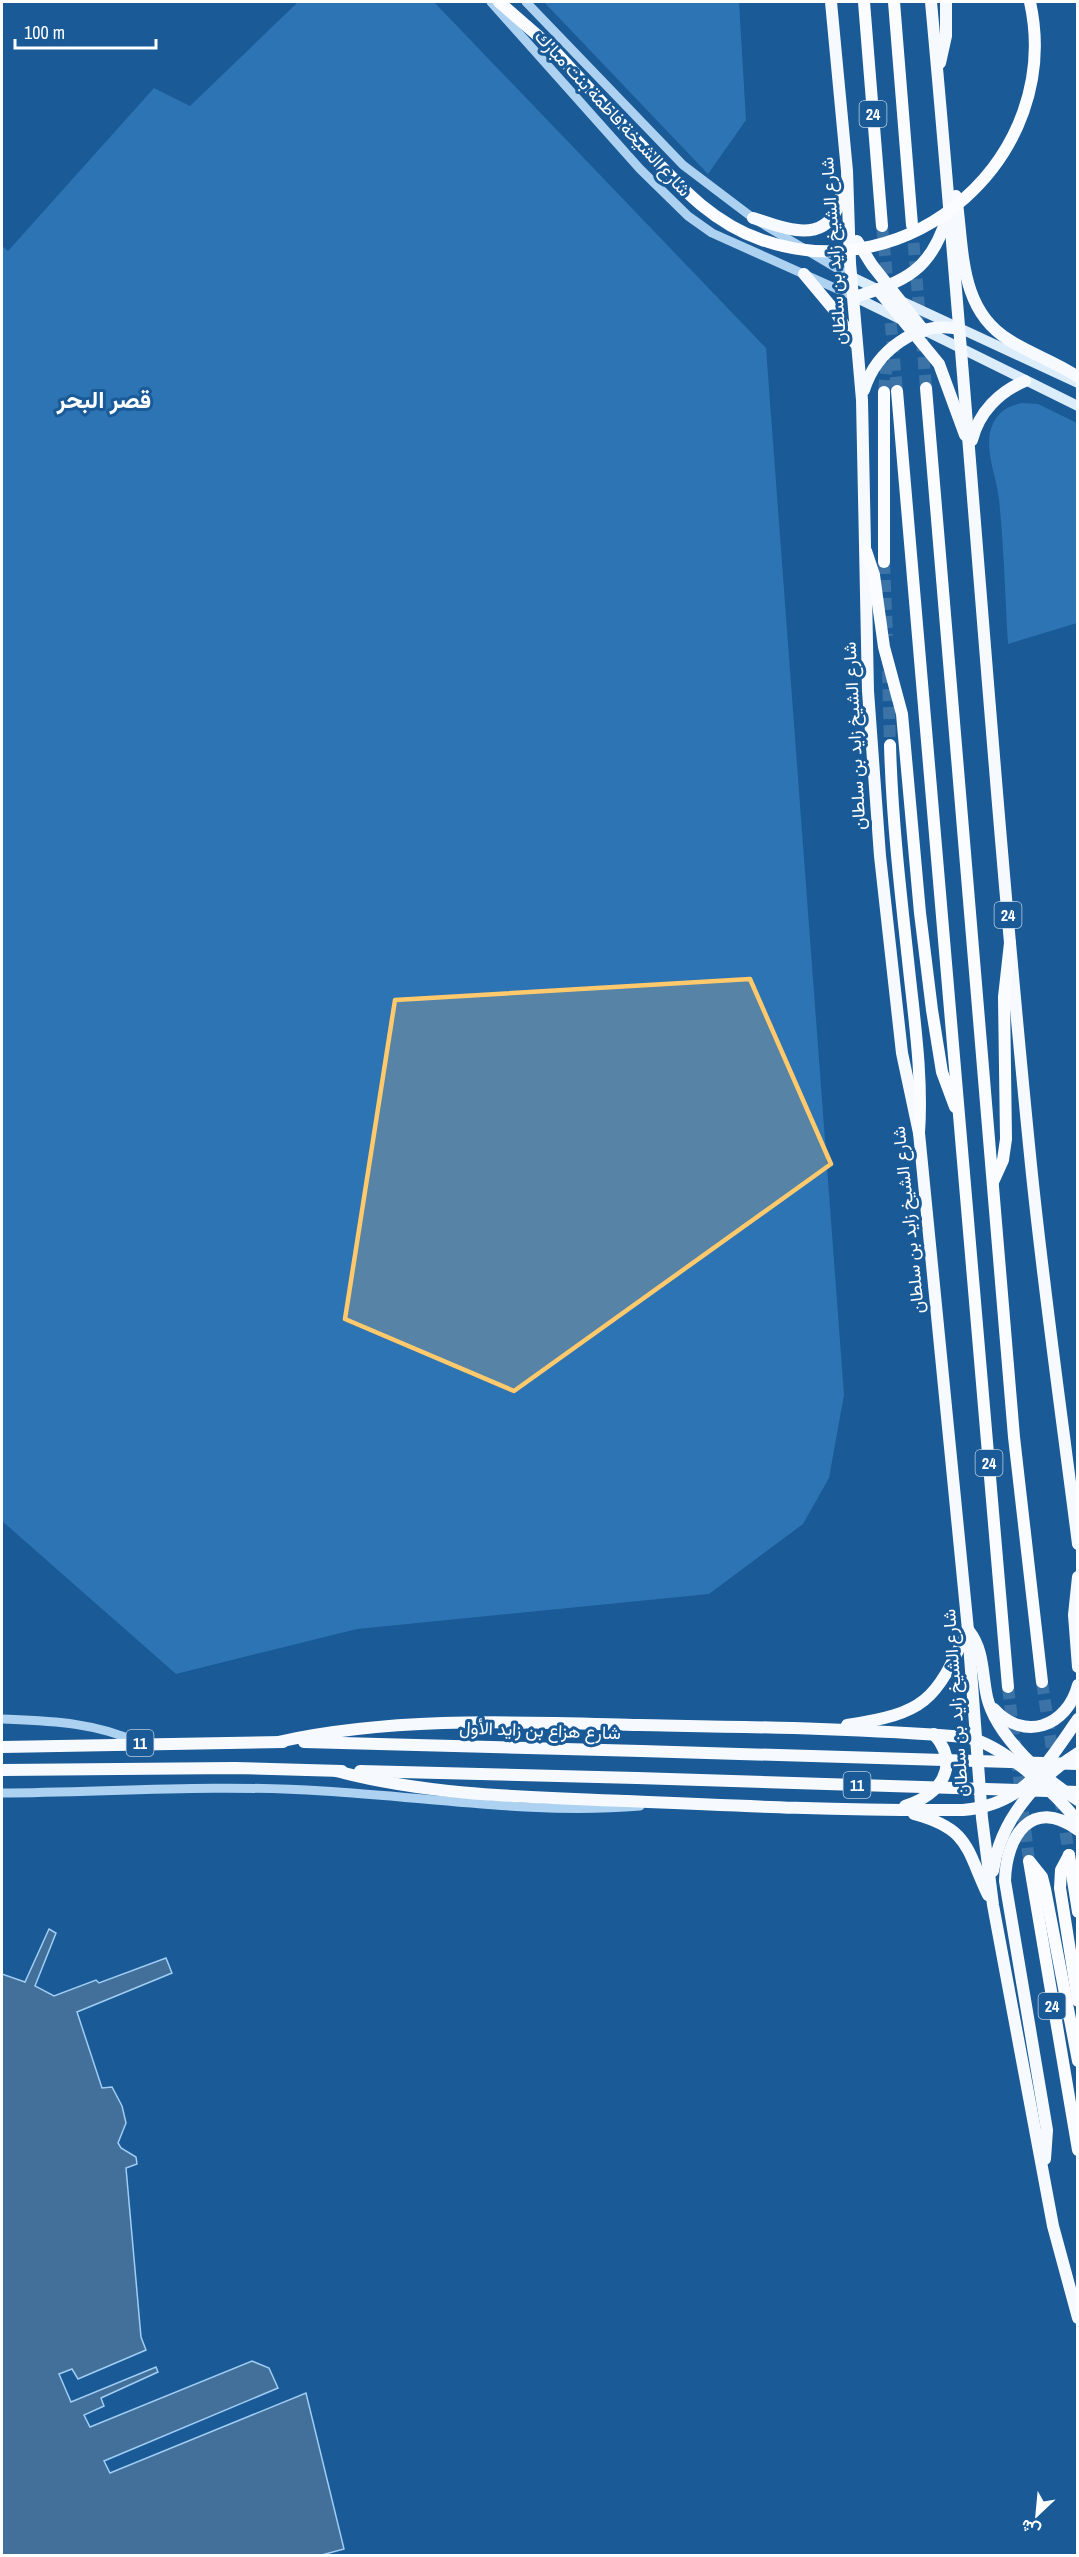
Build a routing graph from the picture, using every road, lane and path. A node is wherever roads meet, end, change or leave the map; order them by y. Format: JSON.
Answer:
{"nodes":[{"id":1,"x":490,"y":2,"type":"edge"},
{"id":2,"x":499,"y":2,"type":"edge"},
{"id":3,"x":526,"y":2,"type":"edge"},
{"id":4,"x":831,"y":2,"type":"edge"},
{"id":5,"x":864,"y":2,"type":"edge"},
{"id":6,"x":894,"y":2,"type":"edge"},
{"id":7,"x":931,"y":2,"type":"edge"},
{"id":8,"x":946,"y":2,"type":"edge"},
{"id":9,"x":1030,"y":2,"type":"edge"},
{"id":10,"x":937,"y":70,"type":"junction"},
{"id":11,"x":945,"y":157,"type":"junction"},
{"id":12,"x":847,"y":171,"type":"junction"},
{"id":13,"x":950,"y":209,"type":"junction"},
{"id":14,"x":753,"y":218,"type":"junction"},
{"id":15,"x":912,"y":225,"type":"tunnel mouth"},
{"id":16,"x":882,"y":226,"type":"tunnel mouth"},
{"id":17,"x":849,"y":227,"type":"junction"},
{"id":18,"x":804,"y":274,"type":"junction"},
{"id":19,"x":848,"y":275,"type":"junction"},
{"id":20,"x":884,"y":288,"type":"junction"},
{"id":21,"x":855,"y":297,"type":"junction"},
{"id":22,"x":903,"y":302,"type":"junction"},
{"id":23,"x":904,"y":321,"type":"junction"},
{"id":24,"x":959,"y":328,"type":"junction"},
{"id":25,"x":920,"y":332,"type":"junction"},
{"id":26,"x":858,"y":348,"type":"junction"},
{"id":27,"x":962,"y":350,"type":"junction"},
{"id":28,"x":1077,"y":377,"type":"edge"},
{"id":29,"x":1025,"y":381,"type":"junction"},
{"id":30,"x":1077,"y":383,"type":"edge"},
{"id":31,"x":926,"y":388,"type":"tunnel mouth"},
{"id":32,"x":862,"y":400,"type":"junction"},
{"id":33,"x":1077,"y":406,"type":"edge"},
{"id":34,"x":970,"y":447,"type":"junction"},
{"id":35,"x":866,"y":551,"type":"junction"},
{"id":36,"x":884,"y":562,"type":"tunnel mouth"},
{"id":37,"x":890,"y":745,"type":"tunnel mouth"},
{"id":38,"x":1010,"y":944,"type":"junction"},
{"id":39,"x":959,"y":1113,"type":"junction"},
{"id":40,"x":919,"y":1134,"type":"junction"},
{"id":41,"x":993,"y":1182,"type":"junction"},
{"id":42,"x":1077,"y":1544,"type":"edge"},
{"id":43,"x":1077,"y":1577,"type":"edge"},
{"id":44,"x":968,"y":1630,"type":"junction"},
{"id":45,"x":1077,"y":1667,"type":"edge"},
{"id":46,"x":1042,"y":1682,"type":"tunnel mouth"},
{"id":47,"x":1077,"y":1685,"type":"edge"},
{"id":48,"x":1008,"y":1687,"type":"tunnel mouth"},
{"id":49,"x":988,"y":1701,"type":"junction"},
{"id":50,"x":2,"y":1719,"type":"edge"},
{"id":51,"x":1077,"y":1719,"type":"edge"},
{"id":52,"x":820,"y":1729,"type":"junction"},
{"id":53,"x":934,"y":1734,"type":"junction"},
{"id":54,"x":975,"y":1739,"type":"junction"},
{"id":55,"x":278,"y":1742,"type":"junction"},
{"id":56,"x":140,"y":1743,"type":"junction"},
{"id":57,"x":2,"y":1747,"type":"edge"},
{"id":58,"x":1077,"y":1753,"type":"edge"},
{"id":59,"x":1077,"y":1764,"type":"edge"},
{"id":60,"x":2,"y":1770,"type":"edge"},
{"id":61,"x":336,"y":1771,"type":"junction"},
{"id":62,"x":1039,"y":1778,"type":"junction"},
{"id":63,"x":1077,"y":1792,"type":"edge"},
{"id":64,"x":2,"y":1793,"type":"edge"},
{"id":65,"x":1077,"y":1800,"type":"edge"},
{"id":66,"x":672,"y":1803,"type":"junction"},
{"id":67,"x":981,"y":1808,"type":"junction"},
{"id":68,"x":895,"y":1809,"type":"junction"},
{"id":69,"x":1077,"y":1822,"type":"edge"},
{"id":70,"x":1077,"y":1830,"type":"edge"},
{"id":71,"x":993,"y":1905,"type":"junction"},
{"id":72,"x":1077,"y":1912,"type":"edge"},
{"id":73,"x":1077,"y":2001,"type":"edge"},
{"id":74,"x":1077,"y":2061,"type":"edge"},
{"id":75,"x":1077,"y":2150,"type":"edge"},
{"id":76,"x":1044,"y":2176,"type":"junction"},
{"id":77,"x":1077,"y":2318,"type":"edge"}],
"edges":[{"from":1,"to":18,"type":"street","name":"شارع الشيخة فاطمة بنت مبارك"},
{"from":2,"to":9,"type":"highway","bridge":true},
{"from":3,"to":14,"type":"street","name":"شارع الشيخة فاطمة بنت مبارك"},
{"from":4,"to":12,"type":"main road","name":"شارع الشيخ زايد بن سلطان"},
{"from":5,"to":16,"type":"highway","number":"24"},
{"from":6,"to":15,"type":"highway","number":"24"},
{"from":7,"to":10,"type":"main road"},
{"from":8,"to":10,"type":"main road"},
{"from":10,"to":11,"type":"main road"},
{"from":11,"to":13,"type":"main road"},
{"from":11,"to":28,"type":"main road"},
{"from":12,"to":14,"type":"main road"},
{"from":12,"to":17,"type":"main road","name":"شارع الشيخ زايد بن سلطان"},
{"from":13,"to":20,"type":"main road"},
{"from":13,"to":24,"type":"main road"},
{"from":14,"to":19,"type":"street","name":"شارع الشيخة فاطمة بنت مبارك"},
{"from":17,"to":19,"type":"main road","name":"شارع الشيخ زايد بن سلطان"},
{"from":17,"to":20,"type":"main road"},
{"from":18,"to":21,"type":"street","name":"شارع الشيخة فاطمة بنت مبارك"},
{"from":18,"to":26,"type":"main road"},
{"from":19,"to":20,"type":"main road","name":"شارع الشيخة فاطمة بنت مبارك"},
{"from":19,"to":21,"type":"main road","name":"شارع الشيخ زايد بن سلطان"},
{"from":20,"to":21,"type":"main road"},
{"from":20,"to":22,"type":"main road"},
{"from":20,"to":23,"type":"main road"},
{"from":21,"to":23,"type":"main road","name":"شارع الشيخة فاطمة بنت مبارك"},
{"from":21,"to":26,"type":"main road","name":"شارع الشيخ زايد بن سلطان"},
{"from":22,"to":24,"type":"main road"},
{"from":22,"to":25,"type":"main road"},
{"from":23,"to":25,"type":"main road"},
{"from":24,"to":25,"type":"main road"},
{"from":24,"to":27,"type":"main road","number":"24"},
{"from":24,"to":30,"type":"main road"},
{"from":25,"to":27,"type":"main road"},
{"from":25,"to":32,"type":"main road"},
{"from":25,"to":34,"type":"main road"},
{"from":26,"to":32,"type":"main road","name":"شارع الشيخ زايد بن سلطان"},
{"from":27,"to":29,"type":"main road"},
{"from":27,"to":34,"type":"main road","number":"24"},
{"from":29,"to":33,"type":"main road"},
{"from":29,"to":34,"type":"main road"},
{"from":31,"to":41,"type":"highway","number":"24"},
{"from":32,"to":35,"type":"main road","name":"شارع الشيخ زايد بن سلطان"},
{"from":34,"to":38,"type":"main road","number":"24"},
{"from":35,"to":39,"type":"highway"},
{"from":35,"to":40,"type":"main road","name":"شارع الشيخ زايد بن سلطان"},
{"from":36,"to":39,"type":"highway","number":"24"},
{"from":37,"to":40,"type":"highway","number":"24"},
{"from":38,"to":41,"type":"highway"},
{"from":38,"to":42,"type":"main road","number":"24"},
{"from":39,"to":48,"type":"highway","number":"24"},
{"from":40,"to":44,"type":"main road","name":"شارع الشيخ زايد بن سلطان","number":"24"},
{"from":41,"to":46,"type":"highway","number":"24"},
{"from":43,"to":45,"type":"main road"},
{"from":44,"to":49,"type":"main road"},
{"from":44,"to":52,"type":"main road"},
{"from":44,"to":54,"type":"main road","name":"شارع الشيخ زايد بن سلطان","number":"24"},
{"from":47,"to":49,"type":"main road"},
{"from":49,"to":62,"type":"main road"},
{"from":50,"to":56,"type":"street"},
{"from":51,"to":62,"type":"main road"},
{"from":52,"to":53,"type":"main road"},
{"from":52,"to":55,"type":"main road"},
{"from":53,"to":54,"type":"main road"},
{"from":53,"to":68,"type":"main road"},
{"from":54,"to":62,"type":"main road"},
{"from":54,"to":67,"type":"main road","name":"شارع الشيخ زايد بن سلطان","number":"24"},
{"from":55,"to":56,"type":"main road","name":"شارع هزاع بن زايد الأول","number":"11"},
{"from":55,"to":59,"type":"main road","name":"شارع هزاع بن زايد الأول","number":"11","bridge":true},
{"from":56,"to":57,"type":"main road","name":"شارع هزاع بن زايد الأول","number":"11"},
{"from":58,"to":62,"type":"main road"},
{"from":60,"to":61,"type":"main road","number":"11"},
{"from":61,"to":63,"type":"main road","number":"11","bridge":true},
{"from":61,"to":66,"type":"main road"},
{"from":62,"to":65,"type":"main road"},
{"from":62,"to":67,"type":"main road"},
{"from":62,"to":69,"type":"main road"},
{"from":62,"to":71,"type":"main road"},
{"from":64,"to":66,"type":"street"},
{"from":66,"to":68,"type":"main road"},
{"from":67,"to":68,"type":"main road"},
{"from":67,"to":71,"type":"main road","name":"شارع الشيخ زايد بن سلطان","number":"24"},
{"from":68,"to":71,"type":"main road"},
{"from":70,"to":76,"type":"main road"},
{"from":71,"to":76,"type":"main road","name":"شارع الشيخ زايد بن سلطان","number":"24"},
{"from":72,"to":73,"type":"highway"},
{"from":74,"to":75,"type":"highway","number":"24"},
{"from":76,"to":77,"type":"main road","name":"شارع الشيخ زايد بن سلطان","number":"24"}]}
